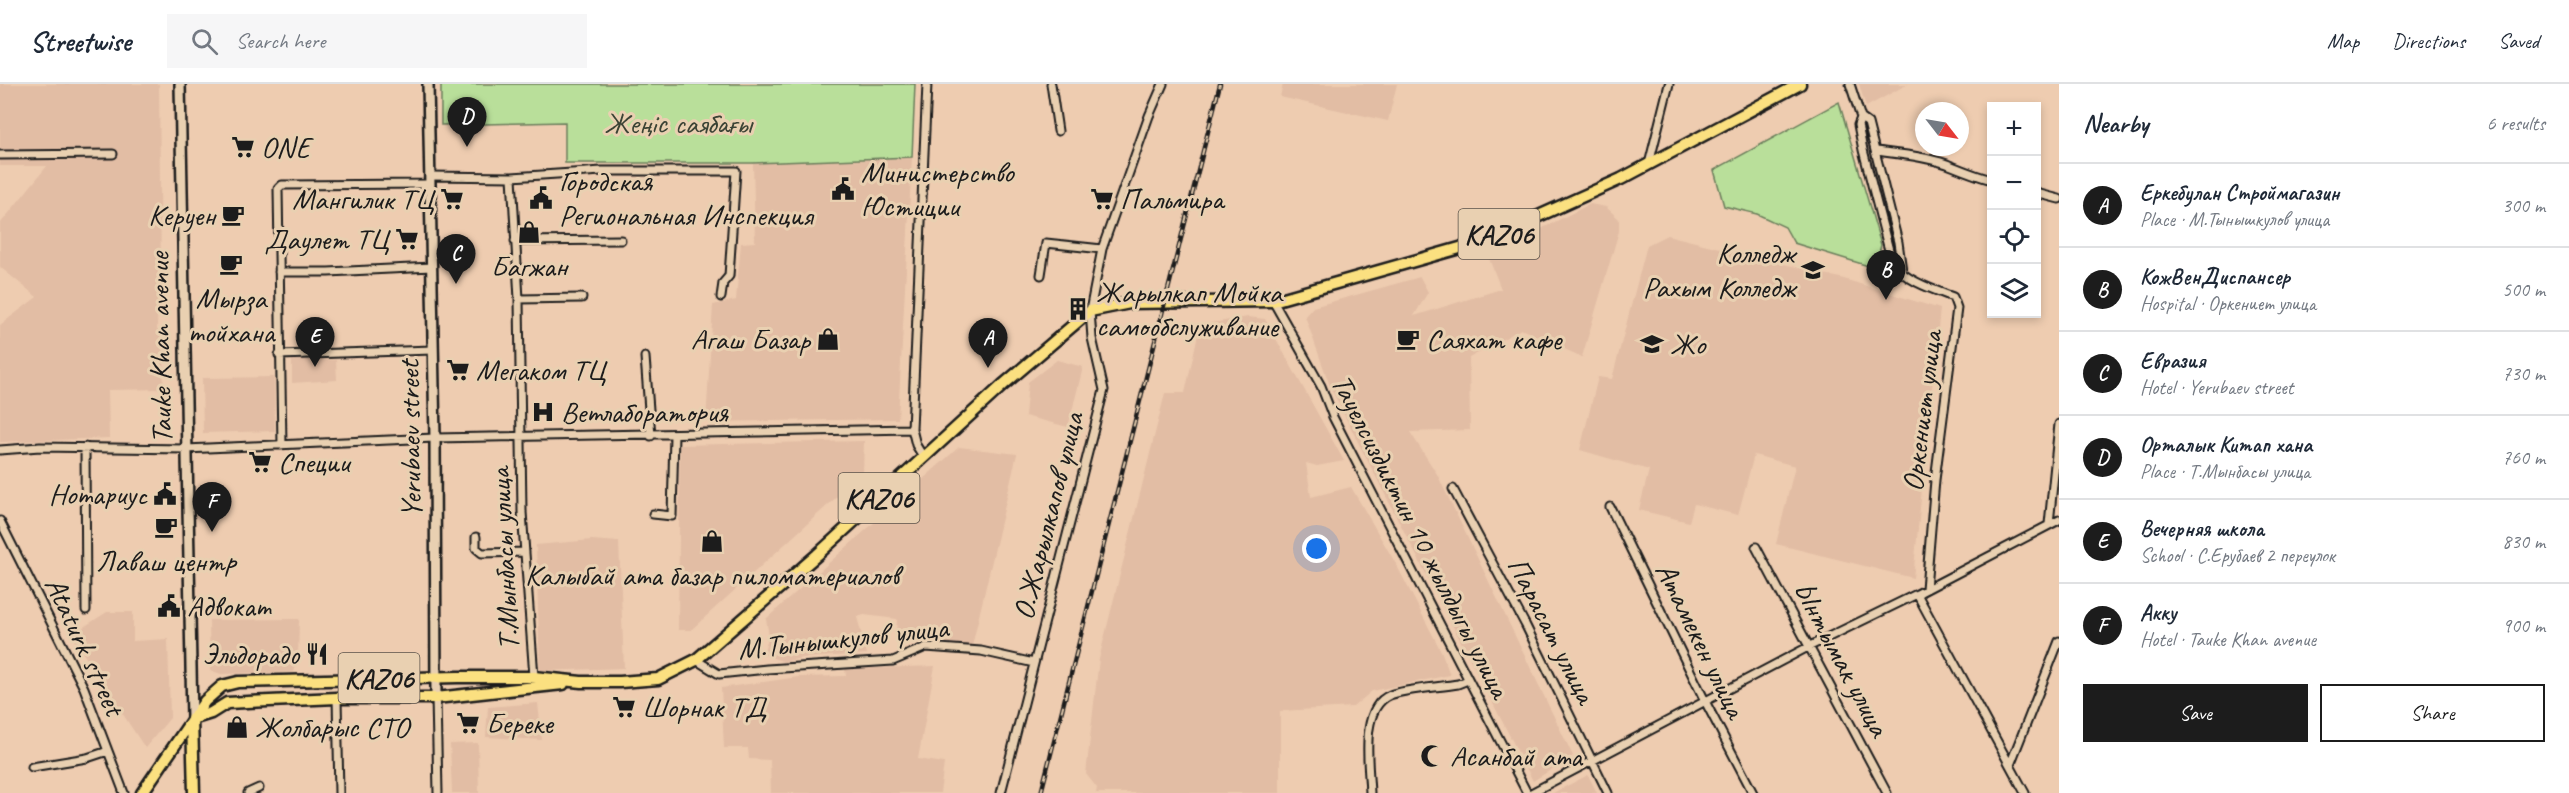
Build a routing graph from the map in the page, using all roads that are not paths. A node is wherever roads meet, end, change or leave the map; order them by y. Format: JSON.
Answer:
{"nodes":[{"id":1,"x":180,"y":84,"type":"edge"},
{"id":2,"x":428,"y":84,"type":"edge"},
{"id":3,"x":927,"y":84,"type":"edge"},
{"id":4,"x":1051,"y":84,"type":"edge"},
{"id":5,"x":1163,"y":84,"type":"edge"},
{"id":6,"x":1669,"y":84,"type":"edge"},
{"id":7,"x":1800,"y":84,"type":"edge"},
{"id":8,"x":1850,"y":84,"type":"edge"},
{"id":9,"x":1861,"y":118,"type":"junction"},
{"id":10,"x":1058,"y":131,"type":"dead end"},
{"id":11,"x":1876,"y":152,"type":"junction"},
{"id":12,"x":0,"y":154,"type":"edge"},
{"id":13,"x":113,"y":154,"type":"dead end"},
{"id":14,"x":1649,"y":164,"type":"junction"},
{"id":15,"x":512,"y":177,"type":"junction"},
{"id":16,"x":1987,"y":179,"type":"edge"},
{"id":17,"x":430,"y":180,"type":"junction"},
{"id":18,"x":2059,"y":191,"type":"edge"},
{"id":19,"x":2041,"y":194,"type":"edge"},
{"id":20,"x":2050,"y":196,"type":"junction"},
{"id":21,"x":2059,"y":199,"type":"edge"},
{"id":22,"x":621,"y":240,"type":"dead end"},
{"id":23,"x":515,"y":241,"type":"junction"},
{"id":24,"x":1102,"y":249,"type":"junction"},
{"id":25,"x":432,"y":267,"type":"junction"},
{"id":26,"x":1902,"y":271,"type":"junction"},
{"id":27,"x":279,"y":272,"type":"junction"},
{"id":28,"x":1041,"y":275,"type":"dead end"},
{"id":29,"x":721,"y":297,"type":"dead end"},
{"id":30,"x":582,"y":298,"type":"dead end"},
{"id":31,"x":519,"y":299,"type":"junction"},
{"id":32,"x":1273,"y":301,"type":"junction"},
{"id":33,"x":1090,"y":311,"type":"junction"},
{"id":34,"x":433,"y":350,"type":"junction"},
{"id":35,"x":279,"y":355,"type":"junction"},
{"id":36,"x":645,"y":357,"type":"dead end"},
{"id":37,"x":2059,"y":424,"type":"edge"},
{"id":38,"x":912,"y":429,"type":"junction"},
{"id":39,"x":651,"y":435,"type":"junction"},
{"id":40,"x":674,"y":435,"type":"junction"},
{"id":41,"x":521,"y":437,"type":"junction"},
{"id":42,"x":435,"y":438,"type":"junction"},
{"id":43,"x":282,"y":445,"type":"junction"},
{"id":44,"x":85,"y":447,"type":"junction"},
{"id":45,"x":186,"y":449,"type":"junction"},
{"id":46,"x":0,"y":450,"type":"edge"},
{"id":47,"x":924,"y":458,"type":"junction"},
{"id":48,"x":1453,"y":489,"type":"dead end"},
{"id":49,"x":1610,"y":507,"type":"dead end"},
{"id":50,"x":653,"y":514,"type":"dead end"},
{"id":51,"x":2059,"y":520,"type":"edge"},
{"id":52,"x":0,"y":521,"type":"edge"},
{"id":53,"x":2049,"y":525,"type":"junction"},
{"id":54,"x":476,"y":537,"type":"dead end"},
{"id":55,"x":1756,"y":547,"type":"dead end"},
{"id":56,"x":525,"y":552,"type":"junction"},
{"id":57,"x":1926,"y":589,"type":"junction"},
{"id":58,"x":1917,"y":594,"type":"junction"},
{"id":59,"x":86,"y":610,"type":"dead end"},
{"id":60,"x":2059,"y":641,"type":"edge"},
{"id":61,"x":1810,"y":646,"type":"junction"},
{"id":62,"x":696,"y":660,"type":"junction"},
{"id":63,"x":1034,"y":663,"type":"junction"},
{"id":64,"x":436,"y":677,"type":"junction"},
{"id":65,"x":534,"y":677,"type":"junction"},
{"id":66,"x":1468,"y":680,"type":"junction"},
{"id":67,"x":581,"y":682,"type":"junction"},
{"id":68,"x":337,"y":698,"type":"junction"},
{"id":69,"x":436,"y":698,"type":"junction"},
{"id":70,"x":1706,"y":703,"type":"junction"},
{"id":71,"x":192,"y":719,"type":"junction"},
{"id":72,"x":108,"y":751,"type":"junction"},
{"id":73,"x":1592,"y":761,"type":"junction"},
{"id":74,"x":2010,"y":765,"type":"junction"},
{"id":75,"x":32,"y":767,"type":"dead end"},
{"id":76,"x":259,"y":788,"type":"dead end"},
{"id":77,"x":124,"y":793,"type":"edge"},
{"id":78,"x":142,"y":793,"type":"edge"},
{"id":79,"x":194,"y":793,"type":"edge"},
{"id":80,"x":248,"y":793,"type":"edge"},
{"id":81,"x":339,"y":793,"type":"edge"},
{"id":82,"x":438,"y":793,"type":"edge"},
{"id":83,"x":1000,"y":793,"type":"edge"},
{"id":84,"x":1370,"y":793,"type":"edge"},
{"id":85,"x":1529,"y":793,"type":"edge"},
{"id":86,"x":1608,"y":793,"type":"edge"},
{"id":87,"x":1753,"y":793,"type":"edge"},
{"id":88,"x":1887,"y":793,"type":"edge"},
{"id":89,"x":2025,"y":793,"type":"edge"}],
"edges":[{"from":1,"to":45,"type":"street","name":"Tauke Khan avenue"},
{"from":2,"to":17,"type":"street","name":"Yerubaev street"},
{"from":3,"to":38,"type":"street"},
{"from":4,"to":10,"type":"street"},
{"from":5,"to":24,"type":"street","name":"О.Жарылкапов улица"},
{"from":6,"to":14,"type":"street"},
{"from":7,"to":14,"type":"main road","number":"KАZ06"},
{"from":8,"to":9,"type":"street","name":"Оркениет улица"},
{"from":9,"to":11,"type":"street","name":"Оркениет улица"},
{"from":9,"to":26,"type":"street","name":"Оркениет улица"},
{"from":11,"to":16,"type":"street"},
{"from":11,"to":26,"type":"street","name":"Оркениет улица"},
{"from":12,"to":13,"type":"street"},
{"from":14,"to":32,"type":"main road","number":"KАZ06"},
{"from":15,"to":17,"type":"street"},
{"from":15,"to":23,"type":"street","name":"Т.Мынбасы улица"},
{"from":15,"to":29,"type":"street"},
{"from":17,"to":25,"type":"street","name":"Yerubaev street"},
{"from":17,"to":27,"type":"street"},
{"from":18,"to":20,"type":"street"},
{"from":19,"to":20,"type":"street"},
{"from":20,"to":21,"type":"street"},
{"from":22,"to":23,"type":"street"},
{"from":23,"to":31,"type":"street","name":"Т.Мынбасы улица"},
{"from":24,"to":28,"type":"street"},
{"from":24,"to":33,"type":"street","name":"О.Жарылкапов улица"},
{"from":25,"to":27,"type":"street"},
{"from":25,"to":34,"type":"street","name":"Yerubaev street"},
{"from":26,"to":57,"type":"street","name":"Оркениет улица"},
{"from":27,"to":35,"type":"street"},
{"from":30,"to":31,"type":"street"},
{"from":31,"to":41,"type":"street","name":"Т.Мынбасы улица"},
{"from":32,"to":33,"type":"main road","number":"KАZ06"},
{"from":32,"to":66,"type":"street","name":"Тауелсиздиктин 10 жылдыгы улица"},
{"from":33,"to":47,"type":"main road","name":"М.Тынышкулов улица","number":"KАZ06"},
{"from":33,"to":63,"type":"street","name":"О.Жарылкапов улица"},
{"from":34,"to":35,"type":"street"},
{"from":34,"to":42,"type":"street","name":"Yerubaev street"},
{"from":35,"to":43,"type":"street"},
{"from":36,"to":39,"type":"street"},
{"from":37,"to":53,"type":"street"},
{"from":38,"to":40,"type":"street","name":"Т.Мынбасы улица"},
{"from":38,"to":47,"type":"street"},
{"from":39,"to":40,"type":"street","name":"Т.Мынбасы улица"},
{"from":39,"to":41,"type":"street","name":"Т.Мынбасы улица"},
{"from":40,"to":50,"type":"street"},
{"from":41,"to":42,"type":"street"},
{"from":41,"to":56,"type":"street","name":"Т.Мынбасы улица"},
{"from":42,"to":43,"type":"street"},
{"from":42,"to":64,"type":"street","name":"Yerubaev street"},
{"from":43,"to":45,"type":"street"},
{"from":44,"to":45,"type":"street"},
{"from":44,"to":46,"type":"street"},
{"from":44,"to":59,"type":"street"},
{"from":45,"to":71,"type":"street","name":"Tauke Khan avenue"},
{"from":47,"to":62,"type":"main road","name":"М.Тынышкулов улица","number":"KАZ06"},
{"from":48,"to":73,"type":"street","name":"Парасат улица"},
{"from":49,"to":70,"type":"street","name":"Атамекен улица"},
{"from":51,"to":53,"type":"street"},
{"from":52,"to":72,"type":"street","name":"Ataturk street"},
{"from":53,"to":57,"type":"street"},
{"from":54,"to":56,"type":"street"},
{"from":55,"to":61,"type":"street","name":"Ынтымак улица"},
{"from":56,"to":65,"type":"street","name":"Т.Мынбасы улица"},
{"from":57,"to":58,"type":"street"},
{"from":58,"to":61,"type":"street"},
{"from":58,"to":74,"type":"street"},
{"from":60,"to":74,"type":"street"},
{"from":61,"to":70,"type":"street"},
{"from":61,"to":88,"type":"street","name":"Ынтымак улица"},
{"from":62,"to":63,"type":"street","name":"М.Тынышкулов улица"},
{"from":62,"to":67,"type":"main road","name":"М.Тынышкулов улица","number":"KАZ06"},
{"from":63,"to":83,"type":"street","name":"О.Жарылкапов улица"},
{"from":64,"to":65,"type":"main road","name":"М.Тынышкулов улица","number":"KАZ06"},
{"from":64,"to":69,"type":"street","name":"Yerubaev street"},
{"from":64,"to":71,"type":"main road","name":"М.Тынышкулов улица","number":"KАZ06"},
{"from":65,"to":67,"type":"main road","name":"М.Тынышкулов улица","number":"KАZ06"},
{"from":66,"to":84,"type":"street"},
{"from":66,"to":85,"type":"street","name":"Тауелсиздиктин 10 жылдыгы улица"},
{"from":67,"to":69,"type":"main road","name":"М.Тынышкулов улица","number":"KАZ06"},
{"from":68,"to":69,"type":"main road","name":"М.Тынышкулов улица","number":"KАZ06"},
{"from":68,"to":71,"type":"main road","name":"М.Тынышкулов улица","number":"KАZ06"},
{"from":68,"to":81,"type":"street"},
{"from":69,"to":82,"type":"street","name":"Yerubaev street"},
{"from":70,"to":73,"type":"street"},
{"from":70,"to":87,"type":"street","name":"Атамекен улица"},
{"from":71,"to":78,"type":"main road","number":"KАZ06"},
{"from":71,"to":79,"type":"main road"},
{"from":72,"to":75,"type":"street"},
{"from":72,"to":77,"type":"street","name":"Ataturk street"},
{"from":73,"to":85,"type":"street"},
{"from":73,"to":86,"type":"street","name":"Парасат улица"},
{"from":74,"to":89,"type":"street"},
{"from":76,"to":80,"type":"street"}]}
